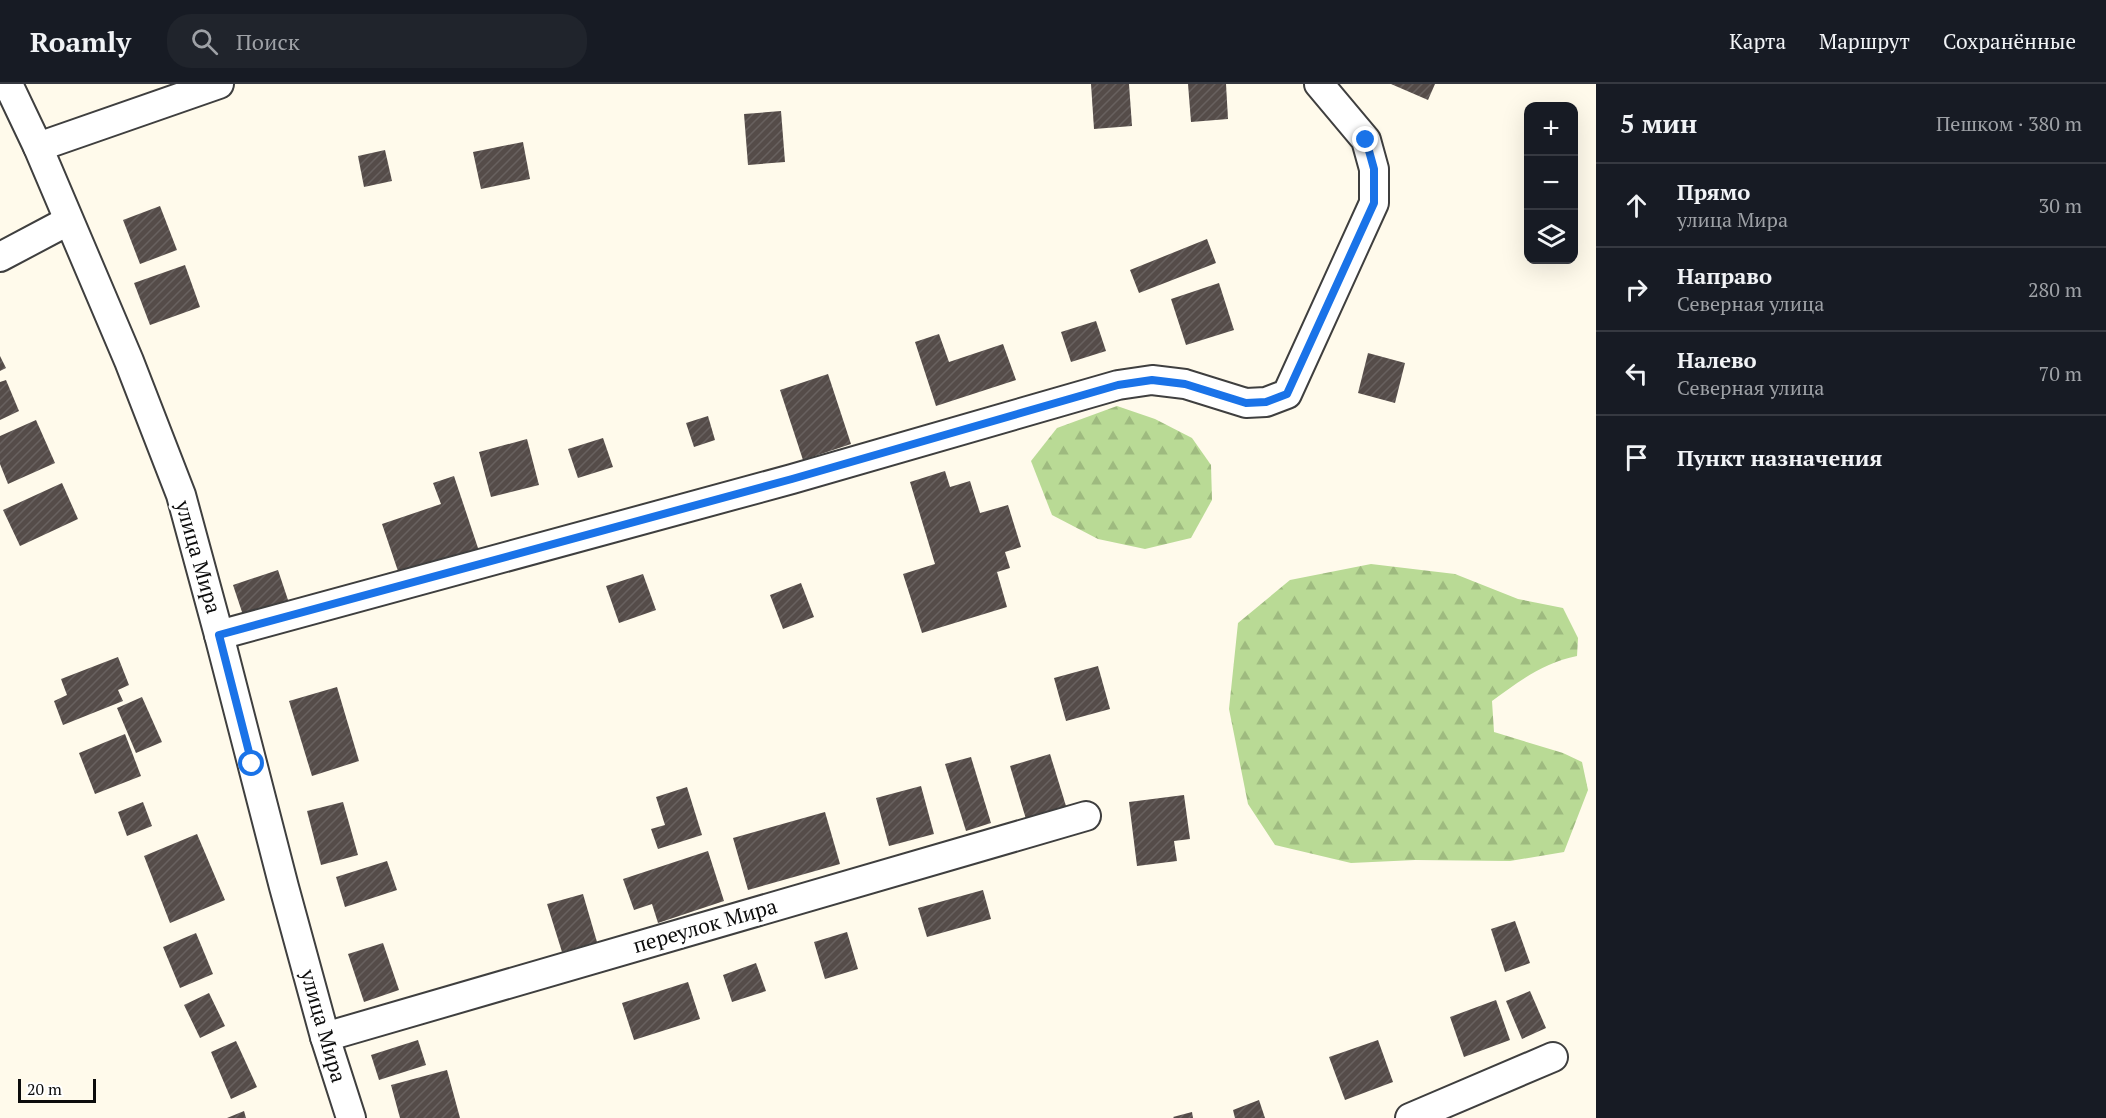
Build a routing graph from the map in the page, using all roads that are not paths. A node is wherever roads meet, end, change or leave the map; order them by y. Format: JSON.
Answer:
{"nodes":[{"id":1,"x":8,"y":84,"type":"edge"},
{"id":2,"x":219,"y":84,"type":"edge"},
{"id":3,"x":1319,"y":84,"type":"edge"},
{"id":4,"x":38,"y":147,"type":"junction"},
{"id":5,"x":68,"y":221,"type":"junction"},
{"id":6,"x":0,"y":257,"type":"edge"},
{"id":7,"x":219,"y":635,"type":"junction"},
{"id":8,"x":1086,"y":816,"type":"dead end"},
{"id":9,"x":325,"y":1037,"type":"junction"},
{"id":10,"x":1553,"y":1057,"type":"dead end"},
{"id":11,"x":351,"y":1118,"type":"edge"},
{"id":12,"x":1410,"y":1118,"type":"edge"}],
"edges":[{"from":1,"to":4,"type":"street","name":"улица Мира"},
{"from":2,"to":4,"type":"street"},
{"from":3,"to":7,"type":"street"},
{"from":4,"to":5,"type":"street","name":"улица Мира"},
{"from":5,"to":6,"type":"street"},
{"from":5,"to":7,"type":"street","name":"улица Мира"},
{"from":7,"to":9,"type":"street","name":"улица Мира"},
{"from":8,"to":9,"type":"street","name":"переулок Мира"},
{"from":9,"to":11,"type":"street","name":"улица Мира"},
{"from":10,"to":12,"type":"street"}]}
